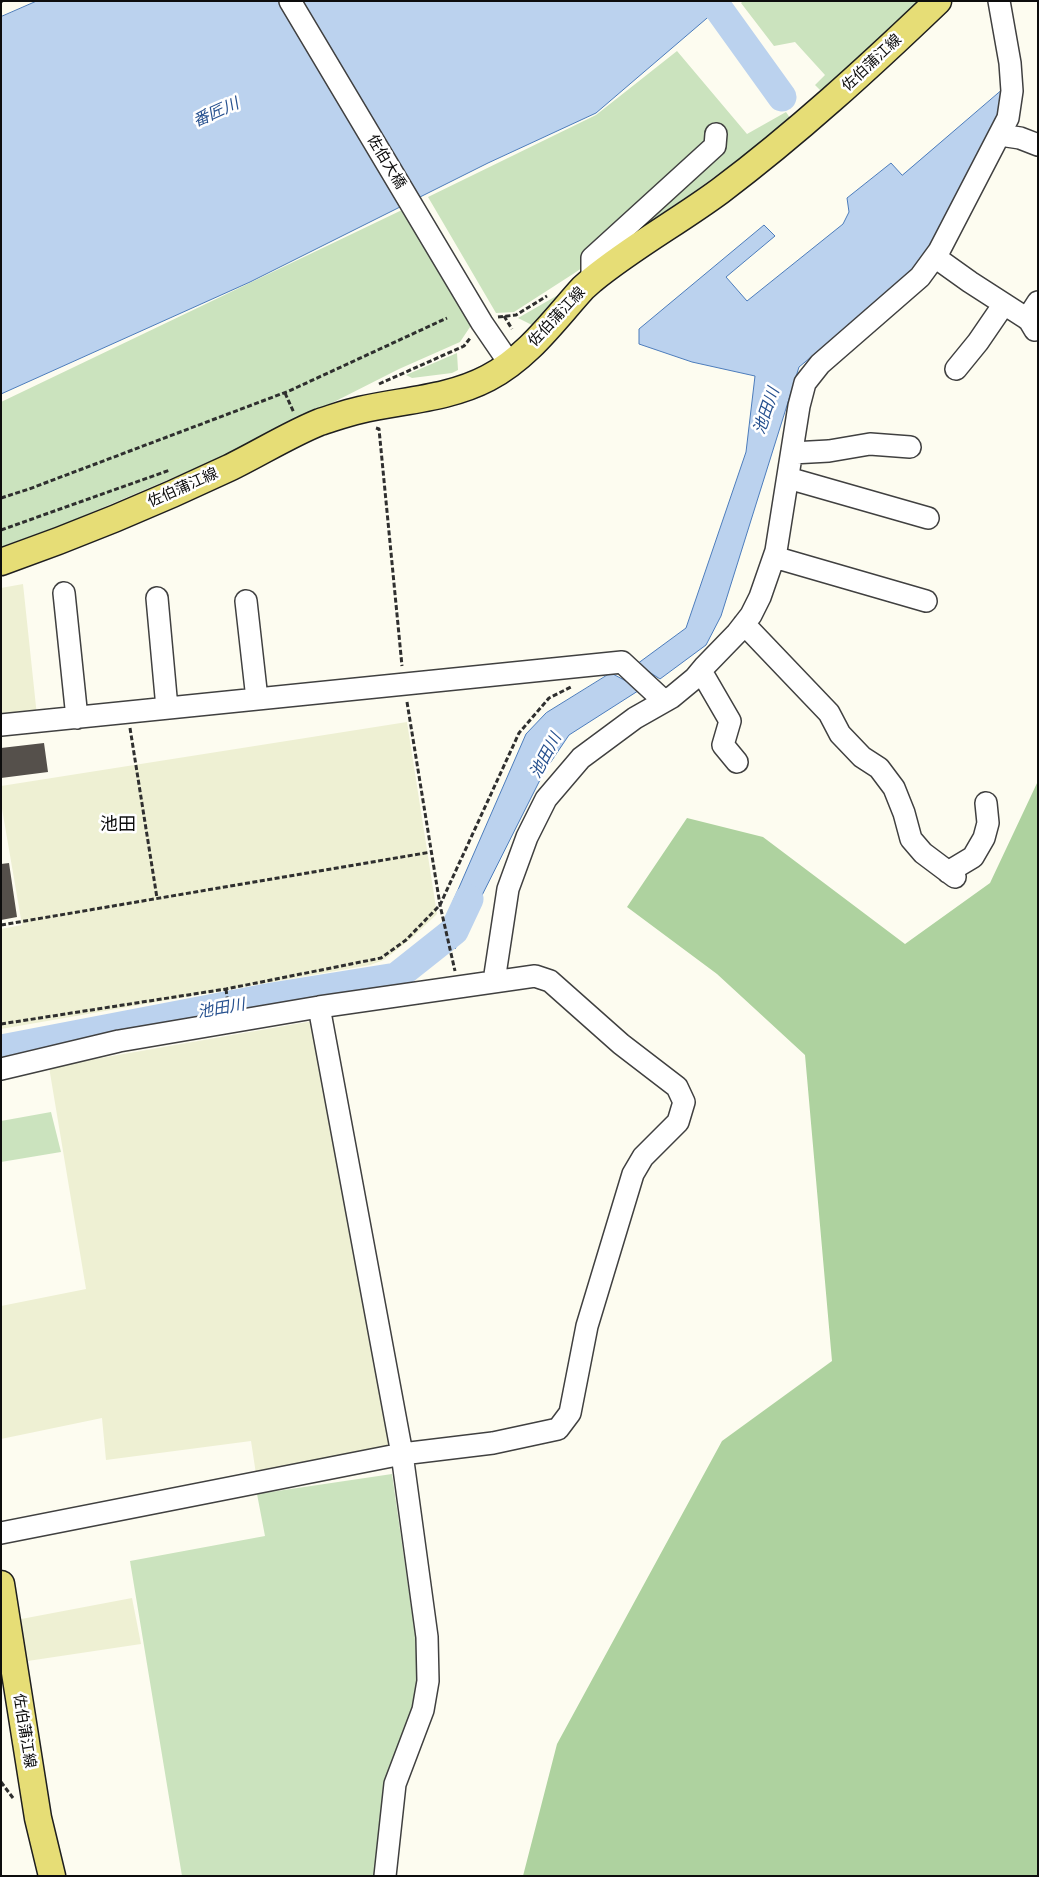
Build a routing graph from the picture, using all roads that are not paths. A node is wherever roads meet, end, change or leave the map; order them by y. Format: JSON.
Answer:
{"nodes":[{"id":1,"x":290,"y":1,"type":"edge"},
{"id":2,"x":938,"y":1,"type":"edge"},
{"id":3,"x":999,"y":1,"type":"edge"},
{"id":4,"x":716,"y":134,"type":"dead end"},
{"id":5,"x":1000,"y":135,"type":"junction"},
{"id":6,"x":1038,"y":145,"type":"edge"},
{"id":7,"x":935,"y":257,"type":"junction"},
{"id":8,"x":592,"y":280,"type":"junction"},
{"id":9,"x":1004,"y":304,"type":"junction"},
{"id":10,"x":1033,"y":317,"type":"edge"},
{"id":11,"x":510,"y":364,"type":"junction"},
{"id":12,"x":956,"y":369,"type":"dead end"},
{"id":13,"x":910,"y":447,"type":"dead end"},
{"id":14,"x":792,"y":453,"type":"junction"},
{"id":15,"x":788,"y":478,"type":"junction"},
{"id":16,"x":928,"y":518,"type":"dead end"},
{"id":17,"x":774,"y":557,"type":"junction"},
{"id":18,"x":1,"y":562,"type":"edge"},
{"id":19,"x":64,"y":593,"type":"dead end"},
{"id":20,"x":157,"y":598,"type":"dead end"},
{"id":21,"x":246,"y":601,"type":"dead end"},
{"id":22,"x":926,"y":601,"type":"dead end"},
{"id":23,"x":744,"y":624,"type":"junction"},
{"id":24,"x":701,"y":671,"type":"junction"},
{"id":25,"x":257,"y":699,"type":"junction"},
{"id":26,"x":663,"y":701,"type":"junction"},
{"id":27,"x":167,"y":708,"type":"junction"},
{"id":28,"x":77,"y":718,"type":"junction"},
{"id":29,"x":1,"y":725,"type":"edge"},
{"id":30,"x":737,"y":762,"type":"dead end"},
{"id":31,"x":986,"y":803,"type":"dead end"},
{"id":32,"x":494,"y":981,"type":"junction"},
{"id":33,"x":319,"y":1007,"type":"junction"},
{"id":34,"x":1,"y":1069,"type":"edge"},
{"id":35,"x":402,"y":1454,"type":"junction"},
{"id":36,"x":1,"y":1533,"type":"edge"},
{"id":37,"x":1,"y":1584,"type":"edge"},
{"id":38,"x":52,"y":1876,"type":"edge"},
{"id":39,"x":385,"y":1876,"type":"edge"}],
"edges":[{"from":1,"to":11,"type":"street","name":"佐伯大橋"},
{"from":2,"to":8,"type":"main road","name":"佐伯蒲江線"},
{"from":3,"to":5,"type":"street"},
{"from":4,"to":8,"type":"street"},
{"from":5,"to":6,"type":"street"},
{"from":5,"to":7,"type":"street"},
{"from":7,"to":9,"type":"street"},
{"from":7,"to":14,"type":"street"},
{"from":8,"to":11,"type":"main road","name":"佐伯蒲江線"},
{"from":9,"to":10,"type":"street"},
{"from":9,"to":12,"type":"street"},
{"from":11,"to":18,"type":"main road","name":"佐伯蒲江線"},
{"from":13,"to":14,"type":"street"},
{"from":14,"to":15,"type":"street"},
{"from":15,"to":16,"type":"street"},
{"from":15,"to":17,"type":"street"},
{"from":17,"to":22,"type":"street"},
{"from":17,"to":23,"type":"street"},
{"from":19,"to":28,"type":"street"},
{"from":20,"to":27,"type":"street"},
{"from":21,"to":25,"type":"street"},
{"from":23,"to":24,"type":"street"},
{"from":23,"to":31,"type":"street"},
{"from":24,"to":26,"type":"street"},
{"from":24,"to":30,"type":"street"},
{"from":25,"to":26,"type":"street"},
{"from":25,"to":27,"type":"street"},
{"from":26,"to":32,"type":"street"},
{"from":27,"to":28,"type":"street"},
{"from":28,"to":29,"type":"street"},
{"from":32,"to":33,"type":"street"},
{"from":32,"to":35,"type":"street"},
{"from":33,"to":34,"type":"street"},
{"from":33,"to":35,"type":"street"},
{"from":35,"to":36,"type":"street"},
{"from":35,"to":39,"type":"street"},
{"from":37,"to":38,"type":"main road","name":"佐伯蒲江線"}]}
